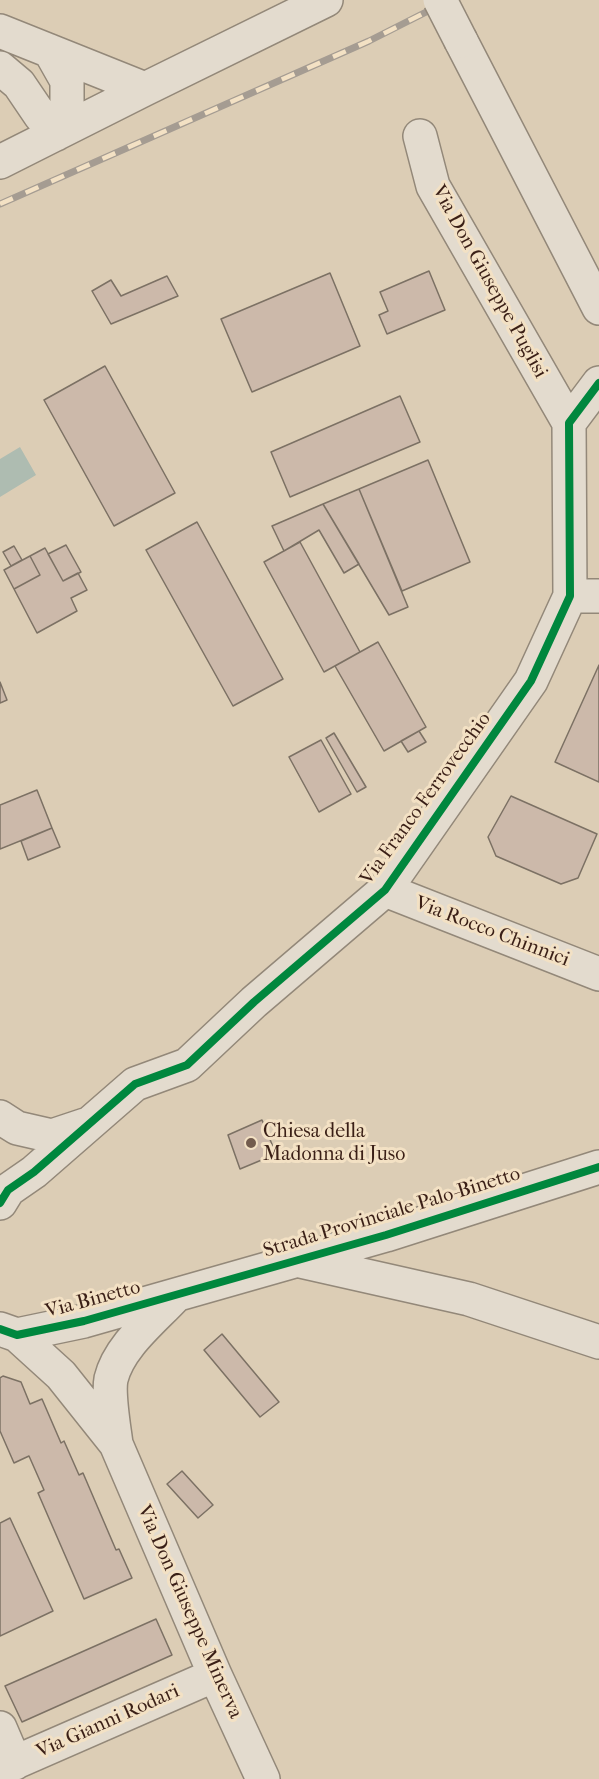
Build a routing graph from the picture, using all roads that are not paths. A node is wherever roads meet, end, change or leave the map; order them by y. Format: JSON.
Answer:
{"nodes":[{"id":1,"x":326,"y":0,"type":"edge"},
{"id":2,"x":440,"y":0,"type":"edge"},
{"id":3,"x":0,"y":31,"type":"edge"},
{"id":4,"x":50,"y":51,"type":"junction"},
{"id":5,"x":0,"y":68,"type":"edge"},
{"id":6,"x":145,"y":88,"type":"junction"},
{"id":7,"x":56,"y":134,"type":"junction"},
{"id":8,"x":420,"y":136,"type":"dead end"},
{"id":9,"x":0,"y":162,"type":"edge"},
{"id":10,"x":599,"y":308,"type":"edge"},
{"id":11,"x":599,"y":383,"type":"edge"},
{"id":12,"x":569,"y":423,"type":"junction"},
{"id":13,"x":585,"y":596,"type":"edge"},
{"id":14,"x":385,"y":890,"type":"junction"},
{"id":15,"x":599,"y":974,"type":"edge"},
{"id":16,"x":0,"y":1117,"type":"edge"},
{"id":17,"x":89,"y":1124,"type":"junction"},
{"id":18,"x":599,"y":1167,"type":"edge"},
{"id":19,"x":3,"y":1184,"type":"edge"},
{"id":20,"x":298,"y":1260,"type":"junction"},
{"id":21,"x":186,"y":1292,"type":"junction"},
{"id":22,"x":8,"y":1332,"type":"edge"},
{"id":23,"x":599,"y":1342,"type":"edge"},
{"id":24,"x":116,"y":1444,"type":"junction"},
{"id":25,"x":215,"y":1675,"type":"junction"},
{"id":26,"x":0,"y":1728,"type":"edge"},
{"id":27,"x":7,"y":1766,"type":"edge"},
{"id":28,"x":263,"y":1779,"type":"edge"}],
"edges":[{"from":1,"to":6,"type":"street"},
{"from":2,"to":10,"type":"street","bridge":true},
{"from":3,"to":4,"type":"street"},
{"from":4,"to":6,"type":"street"},
{"from":4,"to":7,"type":"street"},
{"from":5,"to":7,"type":"street"},
{"from":6,"to":7,"type":"street"},
{"from":7,"to":9,"type":"street"},
{"from":8,"to":12,"type":"street","name":"Via Don Giuseppe Puglisi"},
{"from":11,"to":12,"type":"street"},
{"from":12,"to":13,"type":"street","name":"Via Franco Ferrovecchio"},
{"from":13,"to":14,"type":"street","name":"Via Franco Ferrovecchio"},
{"from":14,"to":15,"type":"street","name":"Via Rocco Chinnici"},
{"from":14,"to":17,"type":"street","name":"Via Franco Ferrovecchio"},
{"from":16,"to":17,"type":"street"},
{"from":17,"to":19,"type":"street","name":"Via Franco Ferrovecchio"},
{"from":18,"to":20,"type":"street","name":"Strada Provinciale Palo-Binetto"},
{"from":20,"to":21,"type":"street","name":"Strada Provinciale Palo-Binetto"},
{"from":20,"to":23,"type":"street"},
{"from":21,"to":22,"type":"street","name":"Via Binetto"},
{"from":21,"to":24,"type":"street"},
{"from":22,"to":24,"type":"street"},
{"from":24,"to":25,"type":"street","name":"Via Don Giuseppe Minerva"},
{"from":25,"to":27,"type":"street","name":"Via Gianni Rodari"},
{"from":25,"to":28,"type":"street","name":"Via Don Giuseppe Minerva"},
{"from":26,"to":27,"type":"street"}]}
